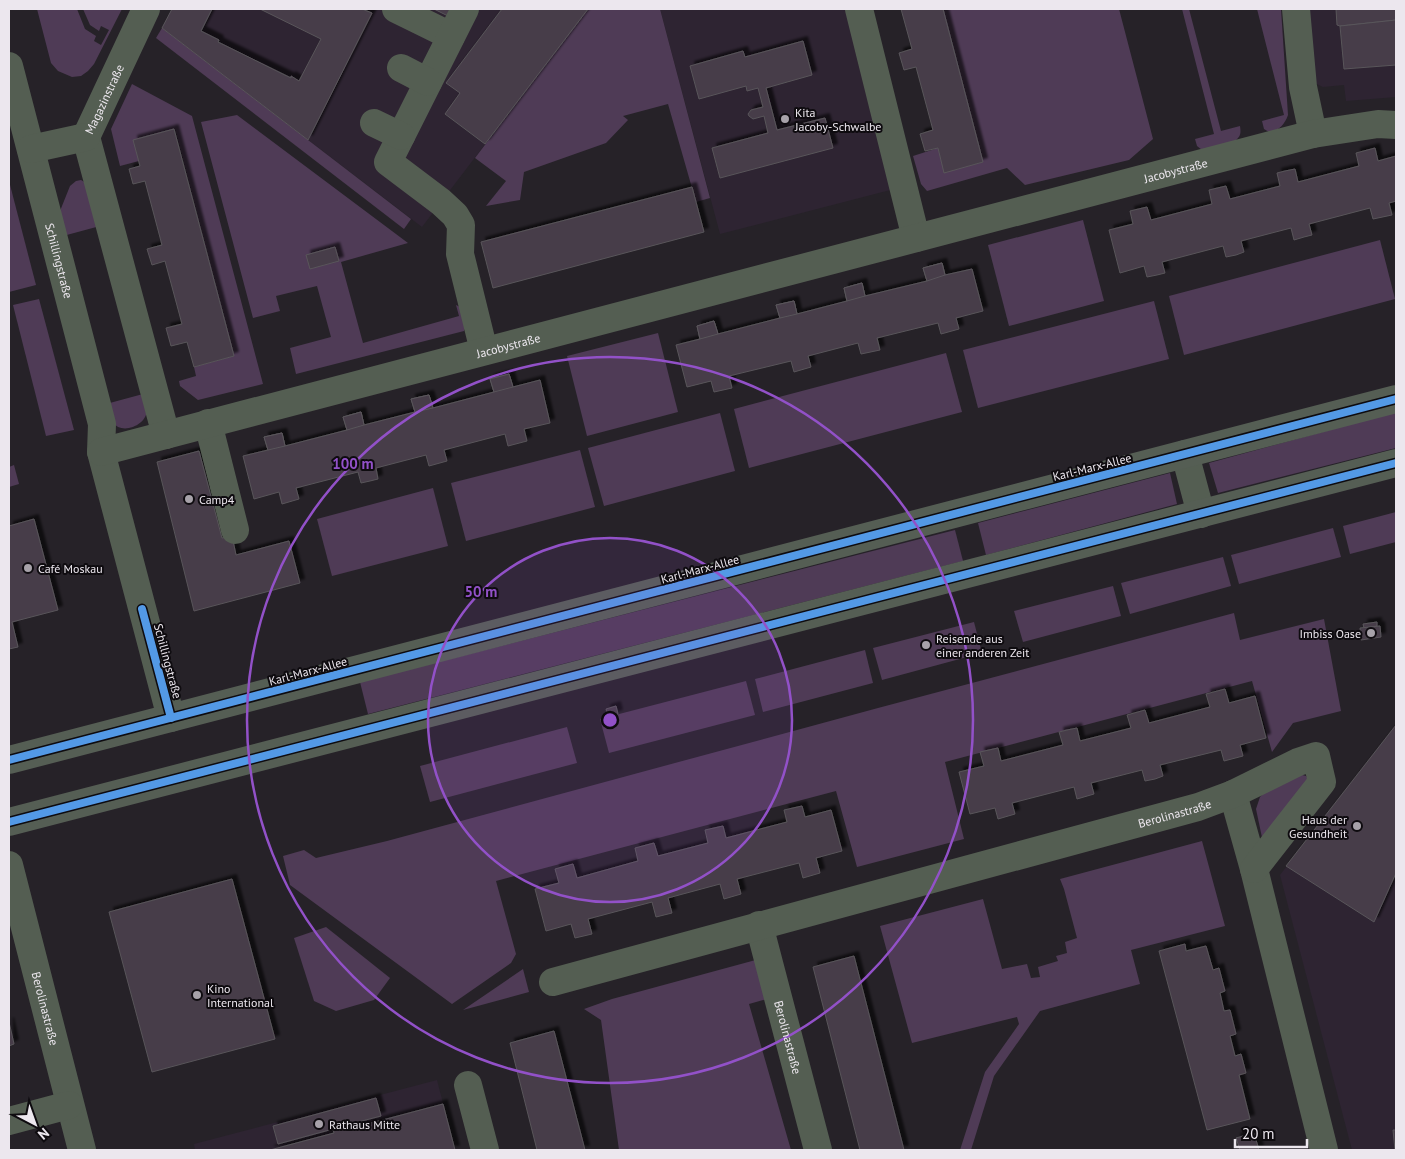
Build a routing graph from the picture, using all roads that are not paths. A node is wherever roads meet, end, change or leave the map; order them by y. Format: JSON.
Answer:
{"nodes":[{"id":1,"x":146,"y":9,"type":"edge"},
{"id":2,"x":396,"y":9,"type":"edge"},
{"id":3,"x":465,"y":9,"type":"edge"},
{"id":4,"x":859,"y":9,"type":"edge"},
{"id":5,"x":1296,"y":9,"type":"edge"},
{"id":6,"x":451,"y":36,"type":"junction"},
{"id":7,"x":9,"y":66,"type":"edge"},
{"id":8,"x":401,"y":68,"type":"dead end"},
{"id":9,"x":428,"y":82,"type":"junction"},
{"id":10,"x":374,"y":123,"type":"dead end"},
{"id":11,"x":1396,"y":124,"type":"edge"},
{"id":12,"x":1313,"y":134,"type":"junction"},
{"id":13,"x":401,"y":136,"type":"junction"},
{"id":14,"x":86,"y":137,"type":"junction"},
{"id":15,"x":31,"y":149,"type":"junction"},
{"id":16,"x":916,"y":238,"type":"junction"},
{"id":17,"x":484,"y":351,"type":"junction"},
{"id":18,"x":1396,"y":399,"type":"edge"},
{"id":19,"x":208,"y":424,"type":"junction"},
{"id":20,"x":166,"y":434,"type":"junction"},
{"id":21,"x":101,"y":452,"type":"junction"},
{"id":22,"x":1185,"y":454,"type":"junction"},
{"id":23,"x":1396,"y":463,"type":"edge"},
{"id":24,"x":1201,"y":514,"type":"junction"},
{"id":25,"x":236,"y":530,"type":"dead end"},
{"id":26,"x":171,"y":718,"type":"junction"},
{"id":27,"x":9,"y":760,"type":"edge"},
{"id":28,"x":1233,"y":794,"type":"junction"},
{"id":29,"x":9,"y":822,"type":"edge"},
{"id":30,"x":9,"y":865,"type":"edge"},
{"id":31,"x":1254,"y":869,"type":"junction"},
{"id":32,"x":760,"y":925,"type":"junction"},
{"id":33,"x":553,"y":982,"type":"dead end"},
{"id":34,"x":468,"y":1085,"type":"dead end"},
{"id":35,"x":69,"y":1105,"type":"junction"},
{"id":36,"x":9,"y":1121,"type":"edge"},
{"id":37,"x":82,"y":1150,"type":"edge"},
{"id":38,"x":485,"y":1150,"type":"edge"},
{"id":39,"x":818,"y":1150,"type":"edge"},
{"id":40,"x":1324,"y":1150,"type":"edge"}],
"edges":[{"from":1,"to":14,"type":"street","name":"Magazinstraße"},
{"from":2,"to":6,"type":"street"},
{"from":3,"to":6,"type":"street"},
{"from":4,"to":16,"type":"street"},
{"from":5,"to":12,"type":"street"},
{"from":6,"to":9,"type":"street"},
{"from":7,"to":15,"type":"street","name":"Schillingstraße"},
{"from":8,"to":9,"type":"street"},
{"from":9,"to":13,"type":"street"},
{"from":10,"to":13,"type":"street"},
{"from":11,"to":12,"type":"street","name":"Jacobystraße"},
{"from":12,"to":16,"type":"street","name":"Jacobystraße"},
{"from":13,"to":17,"type":"street"},
{"from":14,"to":15,"type":"street","name":"Magazinstraße"},
{"from":14,"to":20,"type":"street"},
{"from":15,"to":21,"type":"street","name":"Schillingstraße"},
{"from":16,"to":17,"type":"street","name":"Jacobystraße"},
{"from":17,"to":19,"type":"street","name":"Jacobystraße"},
{"from":18,"to":22,"type":"main road","name":"Karl-Marx-Allee"},
{"from":19,"to":20,"type":"street","name":"Jacobystraße"},
{"from":19,"to":25,"type":"street"},
{"from":20,"to":21,"type":"street","name":"Jacobystraße"},
{"from":21,"to":26,"type":"street","name":"Schillingstraße"},
{"from":22,"to":24,"type":"street"},
{"from":22,"to":26,"type":"main road","name":"Karl-Marx-Allee"},
{"from":23,"to":24,"type":"main road"},
{"from":24,"to":29,"type":"main road"},
{"from":26,"to":27,"type":"main road","name":"Karl-Marx-Allee"},
{"from":28,"to":31,"type":"street"},
{"from":28,"to":31,"type":"street"},
{"from":28,"to":32,"type":"street","name":"Berolinastraße"},
{"from":30,"to":35,"type":"street","name":"Berolinastraße"},
{"from":31,"to":40,"type":"street"},
{"from":32,"to":33,"type":"street","name":"Berolinastraße"},
{"from":32,"to":39,"type":"street","name":"Berolinastraße"},
{"from":34,"to":38,"type":"street"},
{"from":35,"to":36,"type":"street"},
{"from":35,"to":37,"type":"street","name":"Berolinastraße"}]}
